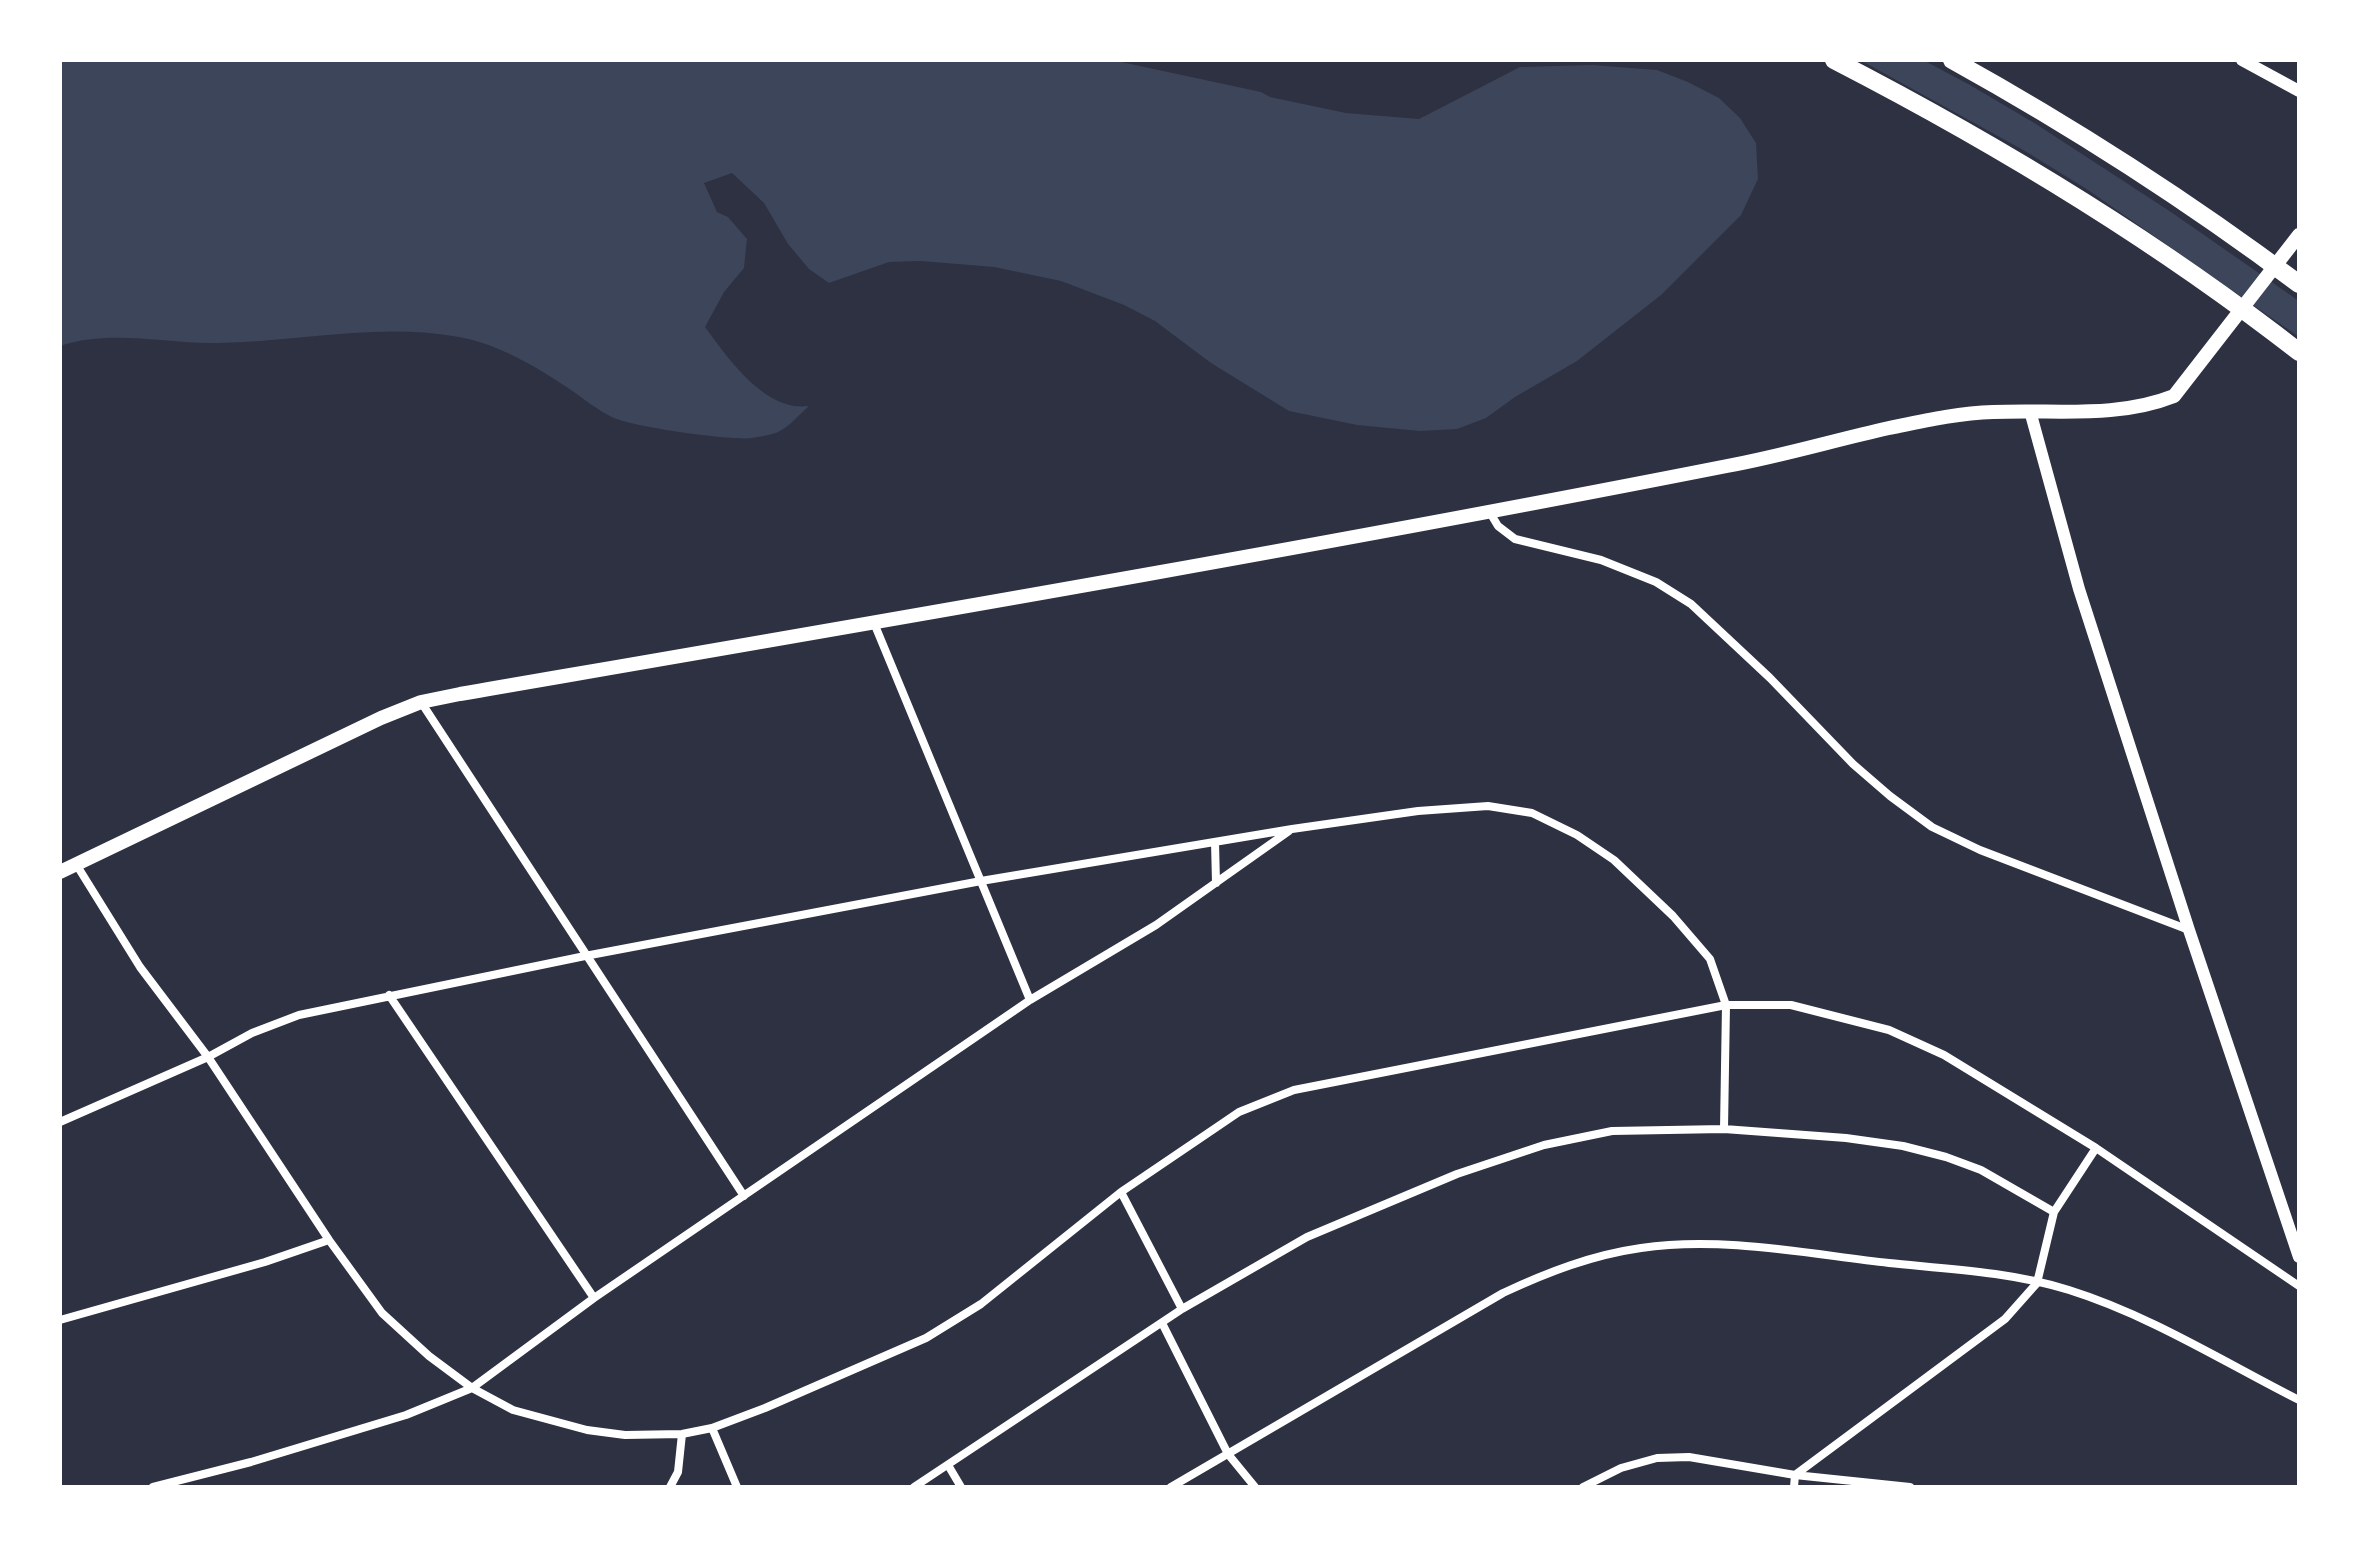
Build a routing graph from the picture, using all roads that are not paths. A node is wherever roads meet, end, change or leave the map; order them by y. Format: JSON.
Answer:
{"nodes":[{"id":1,"x":1834,"y":60,"type":"edge"},
{"id":2,"x":1952,"y":60,"type":"edge"},
{"id":3,"x":2242,"y":60,"type":"edge"},
{"id":4,"x":2299,"y":91,"type":"edge"},
{"id":5,"x":2299,"y":235,"type":"edge"},
{"id":6,"x":2299,"y":284,"type":"edge"},
{"id":7,"x":2299,"y":352,"type":"edge"},
{"id":8,"x":2030,"y":411,"type":"junction"},
{"id":9,"x":1489,"y":511,"type":"junction"},
{"id":10,"x":874,"y":623,"type":"junction"},
{"id":11,"x":421,"y":702,"type":"junction"},
{"id":12,"x":1292,"y":829,"type":"junction"},
{"id":13,"x":1215,"y":842,"type":"junction"},
{"id":14,"x":76,"y":864,"type":"junction"},
{"id":15,"x":60,"y":872,"type":"edge"},
{"id":16,"x":981,"y":881,"type":"junction"},
{"id":17,"x":1216,"y":883,"type":"junction"},
{"id":18,"x":2189,"y":930,"type":"junction"},
{"id":19,"x":585,"y":956,"type":"junction"},
{"id":20,"x":389,"y":995,"type":"junction"},
{"id":21,"x":1030,"y":1000,"type":"junction"},
{"id":22,"x":1726,"y":1005,"type":"junction"},
{"id":23,"x":208,"y":1057,"type":"junction"},
{"id":24,"x":60,"y":1122,"type":"edge"},
{"id":25,"x":1724,"y":1129,"type":"junction"},
{"id":26,"x":2096,"y":1148,"type":"junction"},
{"id":27,"x":1121,"y":1192,"type":"junction"},
{"id":28,"x":744,"y":1196,"type":"junction"},
{"id":29,"x":2054,"y":1212,"type":"junction"},
{"id":30,"x":329,"y":1240,"type":"junction"},
{"id":31,"x":2299,"y":1257,"type":"edge"},
{"id":32,"x":2037,"y":1283,"type":"junction"},
{"id":33,"x":2299,"y":1286,"type":"edge"},
{"id":34,"x":594,"y":1298,"type":"junction"},
{"id":35,"x":1182,"y":1309,"type":"junction"},
{"id":36,"x":60,"y":1320,"type":"edge"},
{"id":37,"x":1162,"y":1323,"type":"junction"},
{"id":38,"x":472,"y":1388,"type":"junction"},
{"id":39,"x":2299,"y":1400,"type":"edge"},
{"id":40,"x":712,"y":1428,"type":"junction"},
{"id":41,"x":682,"y":1434,"type":"junction"},
{"id":42,"x":1228,"y":1454,"type":"junction"},
{"id":43,"x":948,"y":1465,"type":"junction"},
{"id":44,"x":1795,"y":1475,"type":"junction"},
{"id":45,"x":153,"y":1487,"type":"edge"},
{"id":46,"x":670,"y":1487,"type":"edge"},
{"id":47,"x":737,"y":1487,"type":"edge"},
{"id":48,"x":914,"y":1487,"type":"edge"},
{"id":49,"x":961,"y":1487,"type":"edge"},
{"id":50,"x":1171,"y":1487,"type":"edge"},
{"id":51,"x":1255,"y":1487,"type":"edge"},
{"id":52,"x":1583,"y":1487,"type":"edge"},
{"id":53,"x":1794,"y":1487,"type":"edge"},
{"id":54,"x":1910,"y":1487,"type":"edge"}],
"edges":[{"from":1,"to":7,"type":"highway"},
{"from":2,"to":6,"type":"highway"},
{"from":3,"to":4,"type":"street"},
{"from":5,"to":8,"type":"main road"},
{"from":8,"to":9,"type":"main road"},
{"from":8,"to":18,"type":"street"},
{"from":9,"to":10,"type":"main road"},
{"from":9,"to":18,"type":"street"},
{"from":10,"to":11,"type":"main road"},
{"from":10,"to":16,"type":"street"},
{"from":11,"to":14,"type":"main road"},
{"from":11,"to":19,"type":"street"},
{"from":12,"to":13,"type":"street"},
{"from":12,"to":17,"type":"street"},
{"from":12,"to":22,"type":"street"},
{"from":13,"to":16,"type":"street"},
{"from":13,"to":17,"type":"street"},
{"from":14,"to":15,"type":"main road"},
{"from":14,"to":23,"type":"street"},
{"from":16,"to":19,"type":"street"},
{"from":16,"to":21,"type":"street"},
{"from":17,"to":21,"type":"street"},
{"from":18,"to":31,"type":"street"},
{"from":19,"to":20,"type":"street"},
{"from":19,"to":28,"type":"street"},
{"from":20,"to":23,"type":"street"},
{"from":20,"to":34,"type":"street"},
{"from":21,"to":28,"type":"street"},
{"from":22,"to":25,"type":"street"},
{"from":22,"to":26,"type":"street"},
{"from":22,"to":27,"type":"street"},
{"from":23,"to":24,"type":"street"},
{"from":23,"to":30,"type":"street"},
{"from":25,"to":29,"type":"street"},
{"from":25,"to":35,"type":"street"},
{"from":26,"to":29,"type":"street"},
{"from":26,"to":33,"type":"street"},
{"from":27,"to":35,"type":"street"},
{"from":27,"to":40,"type":"street"},
{"from":28,"to":34,"type":"street"},
{"from":29,"to":32,"type":"street"},
{"from":30,"to":36,"type":"street"},
{"from":30,"to":38,"type":"street"},
{"from":32,"to":39,"type":"street"},
{"from":32,"to":42,"type":"street"},
{"from":32,"to":44,"type":"street"},
{"from":34,"to":38,"type":"street"},
{"from":35,"to":37,"type":"street"},
{"from":37,"to":42,"type":"street"},
{"from":37,"to":43,"type":"street"},
{"from":38,"to":41,"type":"street"},
{"from":38,"to":45,"type":"street"},
{"from":40,"to":41,"type":"street"},
{"from":40,"to":47,"type":"street"},
{"from":41,"to":46,"type":"street"},
{"from":42,"to":50,"type":"street"},
{"from":42,"to":51,"type":"street"},
{"from":43,"to":48,"type":"street"},
{"from":43,"to":49,"type":"street"},
{"from":44,"to":52,"type":"street"},
{"from":44,"to":53,"type":"street"},
{"from":44,"to":54,"type":"street"}]}
